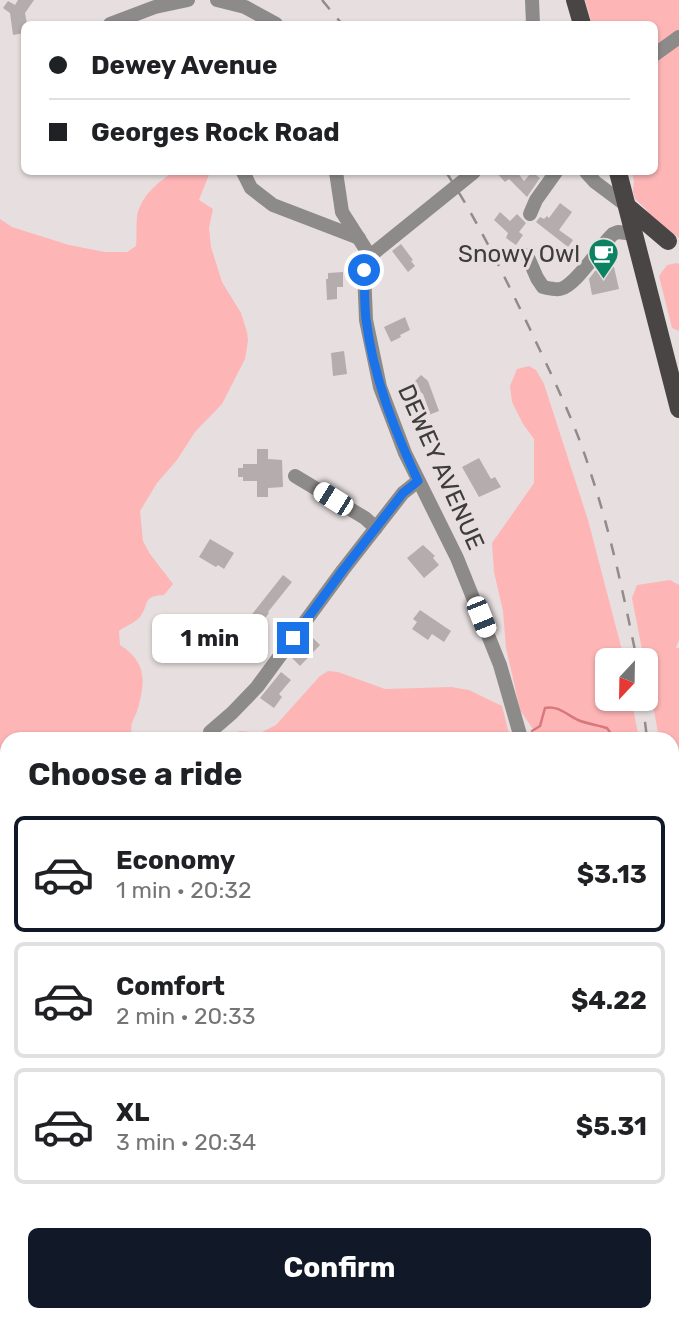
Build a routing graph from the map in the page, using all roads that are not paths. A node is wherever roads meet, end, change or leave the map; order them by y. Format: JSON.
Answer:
{"nodes":[{"id":1,"x":188,"y":0,"type":"edge"},
{"id":2,"x":217,"y":0,"type":"edge"},
{"id":3,"x":532,"y":0,"type":"edge"},
{"id":4,"x":575,"y":0,"type":"edge"},
{"id":5,"x":118,"y":21,"type":"edge"},
{"id":6,"x":271,"y":21,"type":"edge"},
{"id":7,"x":533,"y":21,"type":"edge"},
{"id":8,"x":581,"y":21,"type":"edge"},
{"id":9,"x":679,"y":37,"type":"edge"},
{"id":10,"x":658,"y":52,"type":"edge"},
{"id":11,"x":244,"y":175,"type":"edge"},
{"id":12,"x":336,"y":175,"type":"edge"},
{"id":13,"x":470,"y":175,"type":"edge"},
{"id":14,"x":554,"y":175,"type":"edge"},
{"id":15,"x":589,"y":175,"type":"edge"},
{"id":16,"x":619,"y":175,"type":"edge"},
{"id":17,"x":627,"y":206,"type":"junction"},
{"id":18,"x":530,"y":214,"type":"dead end"},
{"id":19,"x":635,"y":234,"type":"junction"},
{"id":20,"x":359,"y":238,"type":"junction"},
{"id":21,"x":673,"y":245,"type":"edge"},
{"id":22,"x":527,"y":255,"type":"dead end"},
{"id":23,"x":370,"y":256,"type":"junction"},
{"id":24,"x":679,"y":409,"type":"edge"},
{"id":25,"x":295,"y":476,"type":"dead end"},
{"id":26,"x":418,"y":481,"type":"junction"},
{"id":27,"x":376,"y":528,"type":"junction"},
{"id":28,"x":210,"y":732,"type":"dead end"},
{"id":29,"x":519,"y":732,"type":"edge"}],
"edges":[{"from":1,"to":5,"type":"street"},
{"from":2,"to":6,"type":"street"},
{"from":3,"to":7,"type":"street"},
{"from":4,"to":8,"type":"main road"},
{"from":9,"to":10,"type":"street"},
{"from":11,"to":20,"type":"street"},
{"from":12,"to":20,"type":"street"},
{"from":13,"to":23,"type":"street"},
{"from":14,"to":18,"type":"street"},
{"from":15,"to":17,"type":"street"},
{"from":16,"to":17,"type":"main road"},
{"from":17,"to":19,"type":"main road"},
{"from":17,"to":21,"type":"main road"},
{"from":19,"to":21,"type":"main road"},
{"from":19,"to":22,"type":"street"},
{"from":19,"to":24,"type":"main road"},
{"from":20,"to":23,"type":"street"},
{"from":23,"to":26,"type":"street","name":"DEWEY AVENUE"},
{"from":25,"to":27,"type":"street"},
{"from":26,"to":27,"type":"street"},
{"from":26,"to":29,"type":"street","name":"DEWEY AVENUE"},
{"from":27,"to":28,"type":"street"}]}
